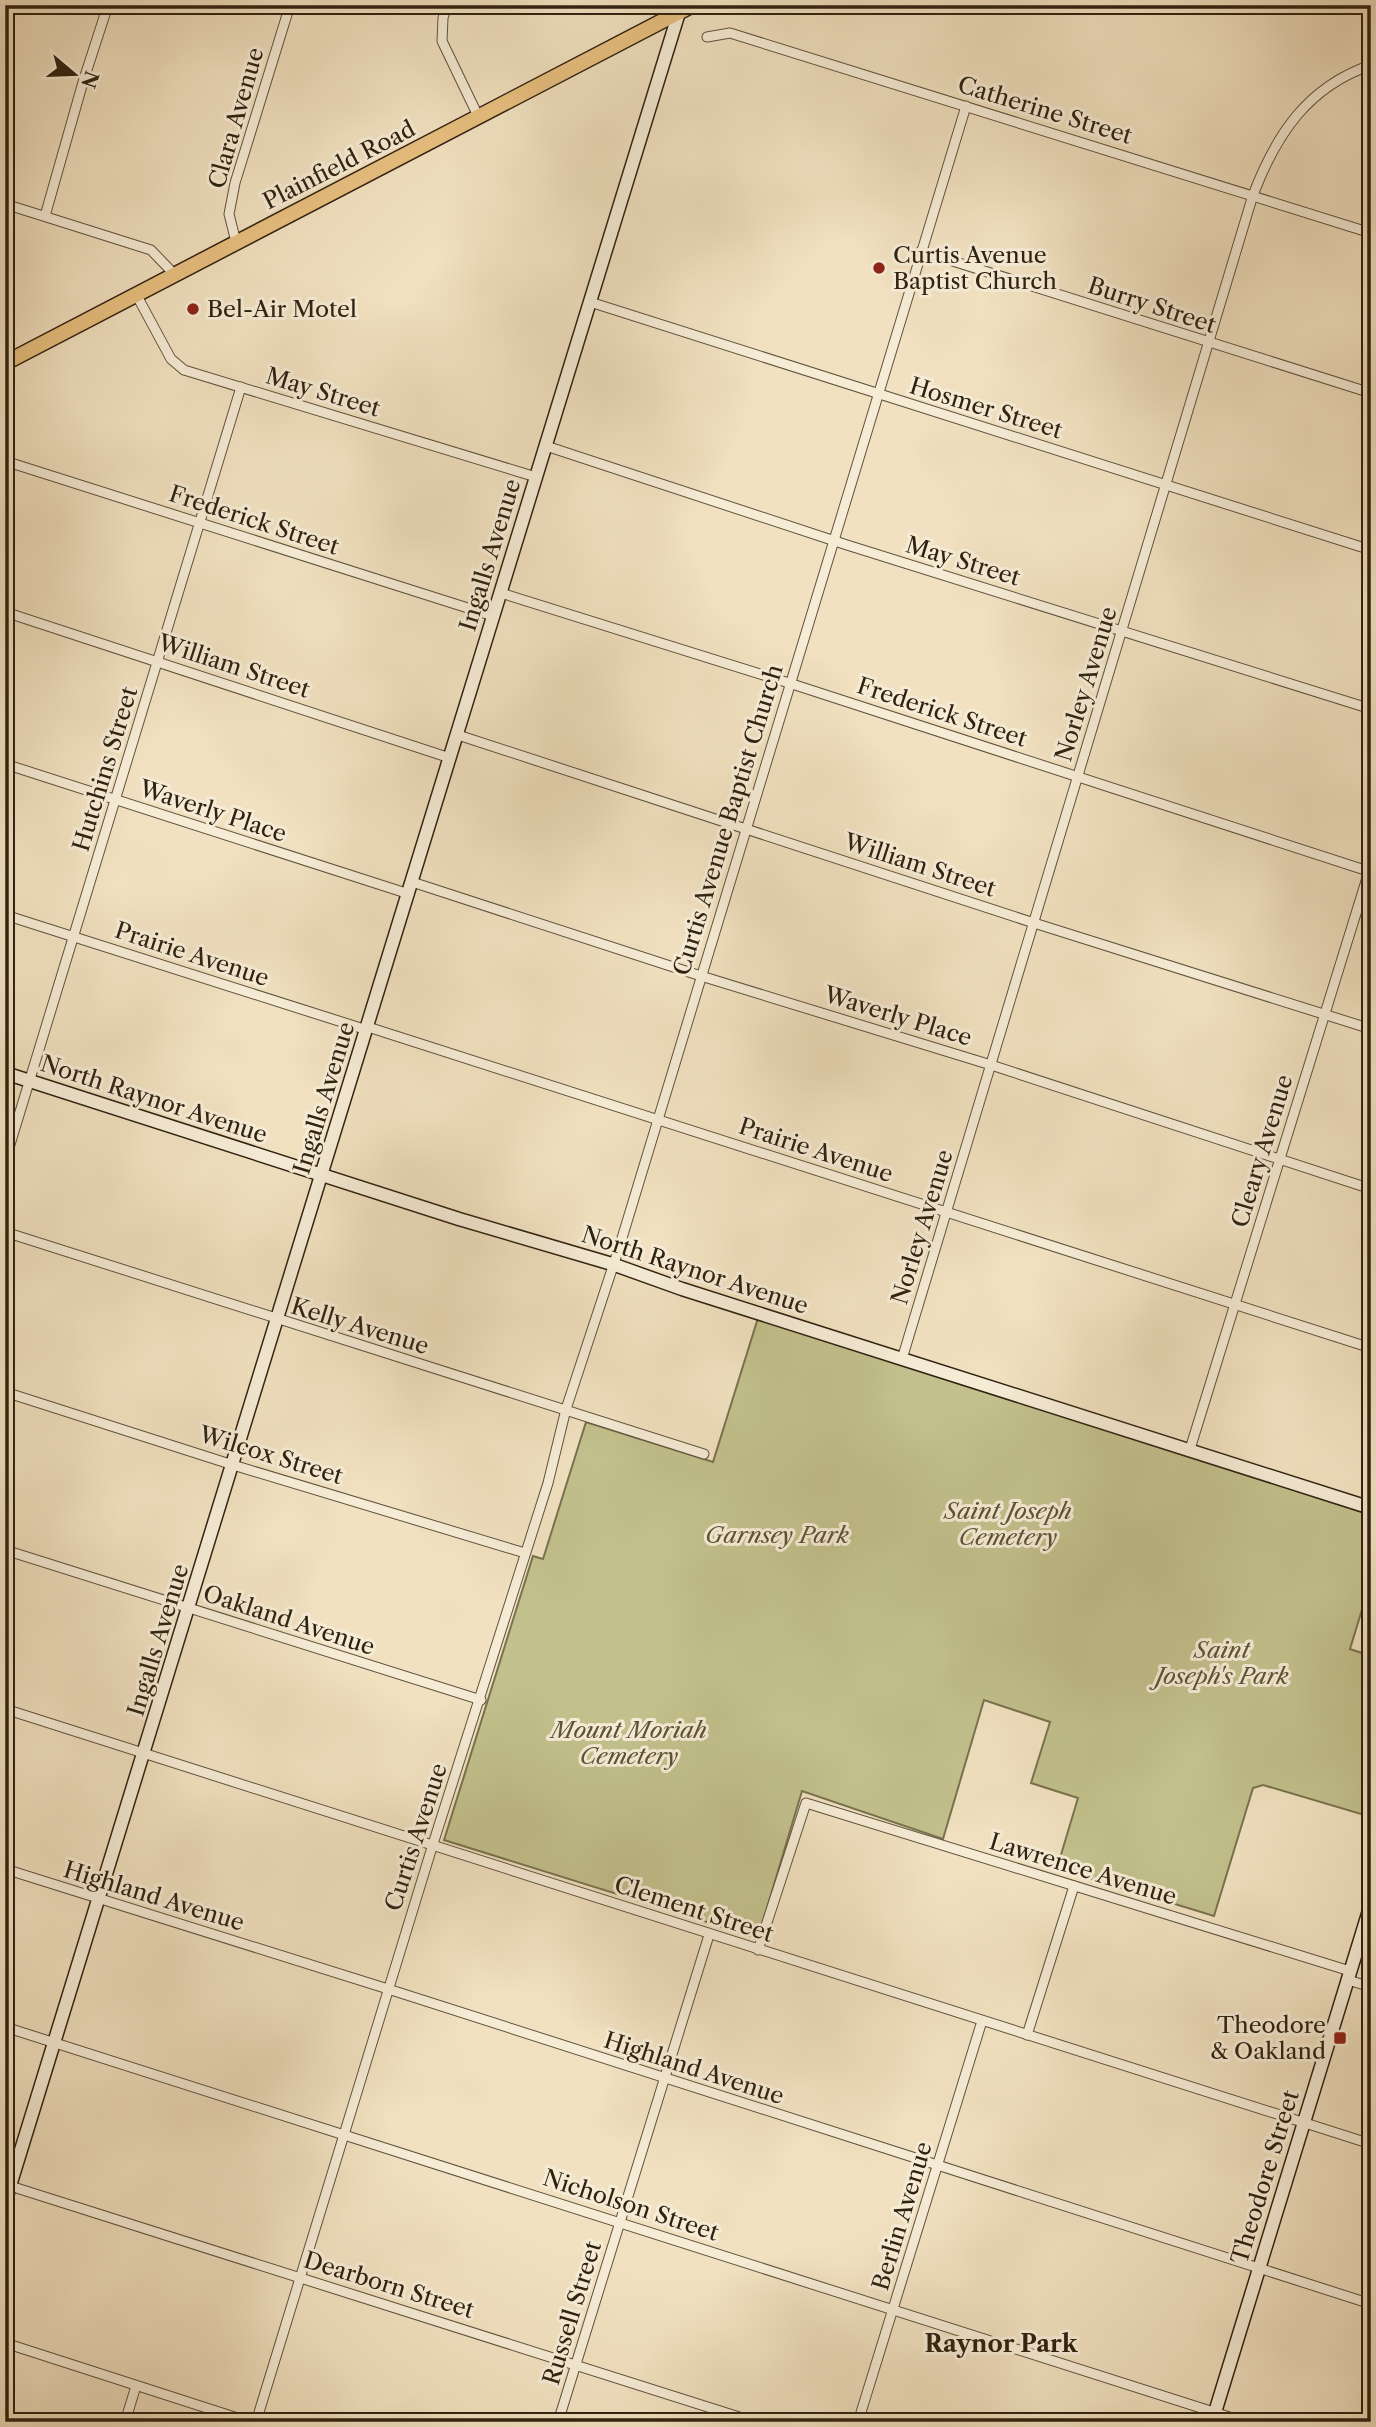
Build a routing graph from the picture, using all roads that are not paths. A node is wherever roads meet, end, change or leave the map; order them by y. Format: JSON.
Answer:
{"nodes":[{"id":1,"x":108,"y":5,"type":"edge"},
{"id":2,"x":289,"y":5,"type":"edge"},
{"id":3,"x":447,"y":5,"type":"edge"},
{"id":4,"x":693,"y":5,"type":"edge"},
{"id":5,"x":680,"y":9,"type":"edge"},
{"id":6,"x":707,"y":37,"type":"dead end"},
{"id":7,"x":1371,"y":65,"type":"edge"},
{"id":8,"x":966,"y":106,"type":"junction"},
{"id":9,"x":479,"y":118,"type":"junction"},
{"id":10,"x":1254,"y":195,"type":"junction"},
{"id":11,"x":5,"y":204,"type":"edge"},
{"id":12,"x":45,"y":216,"type":"junction"},
{"id":13,"x":1371,"y":233,"type":"edge"},
{"id":14,"x":236,"y":242,"type":"junction"},
{"id":15,"x":921,"y":251,"type":"junction"},
{"id":16,"x":175,"y":275,"type":"junction"},
{"id":17,"x":137,"y":296,"type":"junction"},
{"id":18,"x":590,"y":302,"type":"junction"},
{"id":19,"x":1209,"y":343,"type":"junction"},
{"id":20,"x":5,"y":363,"type":"edge"},
{"id":21,"x":241,"y":387,"type":"junction"},
{"id":22,"x":1371,"y":393,"type":"edge"},
{"id":23,"x":877,"y":395,"type":"junction"},
{"id":24,"x":546,"y":446,"type":"junction"},
{"id":25,"x":5,"y":458,"type":"edge"},
{"id":26,"x":536,"y":477,"type":"junction"},
{"id":27,"x":1167,"y":485,"type":"junction"},
{"id":28,"x":199,"y":523,"type":"junction"},
{"id":29,"x":833,"y":540,"type":"junction"},
{"id":30,"x":1371,"y":550,"type":"edge"},
{"id":31,"x":501,"y":593,"type":"junction"},
{"id":32,"x":5,"y":612,"type":"edge"},
{"id":33,"x":493,"y":617,"type":"junction"},
{"id":34,"x":1122,"y":631,"type":"junction"},
{"id":35,"x":158,"y":661,"type":"junction"},
{"id":36,"x":789,"y":683,"type":"junction"},
{"id":37,"x":1371,"y":709,"type":"edge"},
{"id":38,"x":458,"y":735,"type":"junction"},
{"id":39,"x":450,"y":758,"type":"junction"},
{"id":40,"x":5,"y":764,"type":"edge"},
{"id":41,"x":1078,"y":776,"type":"junction"},
{"id":42,"x":116,"y":800,"type":"junction"},
{"id":43,"x":745,"y":829,"type":"junction"},
{"id":44,"x":1370,"y":869,"type":"edge"},
{"id":45,"x":411,"y":888,"type":"junction"},
{"id":46,"x":5,"y":915,"type":"edge"},
{"id":47,"x":1034,"y":923,"type":"junction"},
{"id":48,"x":74,"y":937,"type":"junction"},
{"id":49,"x":701,"y":976,"type":"junction"},
{"id":50,"x":1325,"y":1015,"type":"junction"},
{"id":51,"x":368,"y":1029,"type":"junction"},
{"id":52,"x":1371,"y":1029,"type":"edge"},
{"id":53,"x":991,"y":1065,"type":"junction"},
{"id":54,"x":5,"y":1073,"type":"edge"},
{"id":55,"x":30,"y":1081,"type":"junction"},
{"id":56,"x":657,"y":1119,"type":"junction"},
{"id":57,"x":1280,"y":1160,"type":"junction"},
{"id":58,"x":5,"y":1161,"type":"edge"},
{"id":59,"x":322,"y":1176,"type":"junction"},
{"id":60,"x":1371,"y":1189,"type":"edge"},
{"id":61,"x":946,"y":1212,"type":"junction"},
{"id":62,"x":5,"y":1232,"type":"edge"},
{"id":63,"x":611,"y":1264,"type":"junction"},
{"id":64,"x":1235,"y":1306,"type":"junction"},
{"id":65,"x":278,"y":1321,"type":"junction"},
{"id":66,"x":1371,"y":1348,"type":"edge"},
{"id":67,"x":902,"y":1359,"type":"junction"},
{"id":68,"x":5,"y":1392,"type":"edge"},
{"id":69,"x":566,"y":1409,"type":"junction"},
{"id":70,"x":1190,"y":1449,"type":"junction"},
{"id":71,"x":704,"y":1454,"type":"dead end"},
{"id":72,"x":233,"y":1465,"type":"junction"},
{"id":73,"x":1371,"y":1507,"type":"edge"},
{"id":74,"x":5,"y":1550,"type":"edge"},
{"id":75,"x":526,"y":1553,"type":"junction"},
{"id":76,"x":189,"y":1608,"type":"junction"},
{"id":77,"x":481,"y":1700,"type":"junction"},
{"id":78,"x":5,"y":1709,"type":"edge"},
{"id":79,"x":145,"y":1753,"type":"junction"},
{"id":80,"x":433,"y":1844,"type":"junction"},
{"id":81,"x":5,"y":1869,"type":"edge"},
{"id":82,"x":1074,"y":1886,"type":"junction"},
{"id":83,"x":99,"y":1899,"type":"junction"},
{"id":84,"x":1371,"y":1905,"type":"edge"},
{"id":85,"x":709,"y":1935,"type":"junction"},
{"id":86,"x":758,"y":1950,"type":"junction"},
{"id":87,"x":1349,"y":1975,"type":"junction"},
{"id":88,"x":1371,"y":1987,"type":"edge"},
{"id":89,"x":388,"y":1989,"type":"junction"},
{"id":90,"x":982,"y":2021,"type":"junction"},
{"id":91,"x":5,"y":2027,"type":"edge"},
{"id":92,"x":1027,"y":2035,"type":"junction"},
{"id":93,"x":55,"y":2043,"type":"junction"},
{"id":94,"x":664,"y":2079,"type":"junction"},
{"id":95,"x":1304,"y":2123,"type":"junction"},
{"id":96,"x":344,"y":2134,"type":"junction"},
{"id":97,"x":1371,"y":2144,"type":"edge"},
{"id":98,"x":937,"y":2166,"type":"junction"},
{"id":99,"x":8,"y":2186,"type":"edge"},
{"id":100,"x":5,"y":2202,"type":"edge"},
{"id":101,"x":620,"y":2221,"type":"junction"},
{"id":102,"x":1259,"y":2269,"type":"junction"},
{"id":103,"x":300,"y":2277,"type":"junction"},
{"id":104,"x":1371,"y":2304,"type":"edge"},
{"id":105,"x":893,"y":2309,"type":"junction"},
{"id":106,"x":5,"y":2343,"type":"edge"},
{"id":107,"x":576,"y":2364,"type":"junction"},
{"id":108,"x":136,"y":2386,"type":"junction"},
{"id":109,"x":1213,"y":2417,"type":"edge"},
{"id":110,"x":125,"y":2422,"type":"edge"},
{"id":111,"x":250,"y":2422,"type":"edge"},
{"id":112,"x":256,"y":2422,"type":"edge"},
{"id":113,"x":558,"y":2422,"type":"edge"},
{"id":114,"x":755,"y":2422,"type":"edge"},
{"id":115,"x":858,"y":2422,"type":"edge"},
{"id":116,"x":1245,"y":2422,"type":"edge"}],
"edges":[{"from":1,"to":12,"type":"street"},
{"from":2,"to":14,"type":"street","name":"Clara Avenue"},
{"from":3,"to":9,"type":"street"},
{"from":4,"to":5,"type":"main road","name":"Plainfield Road"},
{"from":5,"to":9,"type":"main road","name":"Plainfield Road"},
{"from":5,"to":18,"type":"street","name":"Ingalls Avenue"},
{"from":6,"to":8,"type":"street","name":"Catherine Street"},
{"from":7,"to":10,"type":"street","name":"Norley Avenue"},
{"from":8,"to":10,"type":"street","name":"Catherine Street"},
{"from":8,"to":15,"type":"street","name":"Curtis Avenue Baptist Church"},
{"from":9,"to":14,"type":"main road","name":"Plainfield Road"},
{"from":10,"to":13,"type":"street","name":"Catherine Street"},
{"from":10,"to":19,"type":"street","name":"Norley Avenue"},
{"from":11,"to":12,"type":"street"},
{"from":12,"to":16,"type":"street"},
{"from":14,"to":16,"type":"main road","name":"Plainfield Road"},
{"from":15,"to":19,"type":"street","name":"Burry Street"},
{"from":15,"to":23,"type":"street","name":"Curtis Avenue Baptist Church"},
{"from":16,"to":17,"type":"main road","name":"Plainfield Road"},
{"from":17,"to":20,"type":"main road","name":"Plainfield Road"},
{"from":17,"to":21,"type":"street","name":"May Street"},
{"from":18,"to":23,"type":"street","name":"Hosmer Street"},
{"from":18,"to":24,"type":"street","name":"Ingalls Avenue"},
{"from":19,"to":22,"type":"street","name":"Burry Street"},
{"from":19,"to":27,"type":"street","name":"Norley Avenue"},
{"from":21,"to":26,"type":"street","name":"May Street"},
{"from":21,"to":28,"type":"street","name":"Hutchins Street"},
{"from":23,"to":27,"type":"street","name":"Hosmer Street"},
{"from":23,"to":29,"type":"street","name":"Curtis Avenue Baptist Church"},
{"from":24,"to":26,"type":"street","name":"Ingalls Avenue"},
{"from":24,"to":29,"type":"street","name":"May Street"},
{"from":25,"to":28,"type":"street","name":"Frederick Street"},
{"from":26,"to":31,"type":"street","name":"Ingalls Avenue"},
{"from":27,"to":30,"type":"street","name":"Hosmer Street"},
{"from":27,"to":34,"type":"street","name":"Norley Avenue"},
{"from":28,"to":33,"type":"street","name":"Frederick Street"},
{"from":28,"to":35,"type":"street","name":"Hutchins Street"},
{"from":29,"to":34,"type":"street","name":"May Street"},
{"from":29,"to":36,"type":"street","name":"Curtis Avenue Baptist Church"},
{"from":31,"to":33,"type":"street","name":"Ingalls Avenue"},
{"from":31,"to":36,"type":"street","name":"Frederick Street"},
{"from":32,"to":35,"type":"street","name":"William Street"},
{"from":33,"to":38,"type":"street","name":"Ingalls Avenue"},
{"from":34,"to":37,"type":"street","name":"May Street"},
{"from":34,"to":41,"type":"street","name":"Norley Avenue"},
{"from":35,"to":39,"type":"street","name":"William Street"},
{"from":35,"to":42,"type":"street","name":"Hutchins Street"},
{"from":36,"to":41,"type":"street","name":"Frederick Street"},
{"from":36,"to":43,"type":"street","name":"Curtis Avenue Baptist Church"},
{"from":38,"to":39,"type":"street","name":"Ingalls Avenue"},
{"from":38,"to":43,"type":"street","name":"William Street"},
{"from":39,"to":45,"type":"street","name":"Ingalls Avenue"},
{"from":40,"to":42,"type":"street","name":"Waverly Place"},
{"from":41,"to":44,"type":"street","name":"Frederick Street"},
{"from":41,"to":47,"type":"street","name":"Norley Avenue"},
{"from":42,"to":45,"type":"street","name":"Waverly Place"},
{"from":42,"to":48,"type":"street","name":"Hutchins Street"},
{"from":43,"to":47,"type":"street","name":"William Street"},
{"from":43,"to":49,"type":"street","name":"Curtis Avenue Baptist Church"},
{"from":44,"to":50,"type":"street","name":"Cleary Avenue"},
{"from":45,"to":49,"type":"street","name":"Waverly Place"},
{"from":45,"to":51,"type":"street","name":"Ingalls Avenue"},
{"from":46,"to":48,"type":"street","name":"Prairie Avenue"},
{"from":47,"to":50,"type":"street","name":"William Street"},
{"from":47,"to":53,"type":"street","name":"Norley Avenue"},
{"from":48,"to":51,"type":"street","name":"Prairie Avenue"},
{"from":48,"to":55,"type":"street","name":"Hutchins Street"},
{"from":49,"to":53,"type":"street","name":"Waverly Place"},
{"from":49,"to":56,"type":"street","name":"Curtis Avenue Baptist Church"},
{"from":50,"to":52,"type":"street","name":"William Street"},
{"from":50,"to":57,"type":"street","name":"Cleary Avenue"},
{"from":51,"to":56,"type":"street","name":"Prairie Avenue"},
{"from":51,"to":59,"type":"street","name":"Ingalls Avenue"},
{"from":53,"to":57,"type":"street","name":"Waverly Place"},
{"from":53,"to":61,"type":"street","name":"Norley Avenue"},
{"from":54,"to":55,"type":"street","name":"North Raynor Avenue"},
{"from":55,"to":58,"type":"street","name":"Hutchins Street"},
{"from":55,"to":59,"type":"street","name":"North Raynor Avenue"},
{"from":56,"to":61,"type":"street","name":"Prairie Avenue"},
{"from":56,"to":63,"type":"street","name":"Curtis Avenue Baptist Church"},
{"from":57,"to":60,"type":"street","name":"Waverly Place"},
{"from":57,"to":64,"type":"street","name":"Cleary Avenue"},
{"from":59,"to":63,"type":"street","name":"North Raynor Avenue"},
{"from":59,"to":65,"type":"street","name":"Ingalls Avenue"},
{"from":61,"to":64,"type":"street","name":"Prairie Avenue"},
{"from":61,"to":67,"type":"street","name":"Norley Avenue"},
{"from":62,"to":65,"type":"street","name":"Kelly Avenue"},
{"from":63,"to":67,"type":"street","name":"North Raynor Avenue"},
{"from":63,"to":69,"type":"street","name":"Curtis Avenue"},
{"from":64,"to":66,"type":"street","name":"Prairie Avenue"},
{"from":64,"to":70,"type":"street","name":"Cleary Avenue"},
{"from":65,"to":69,"type":"street","name":"Kelly Avenue"},
{"from":65,"to":72,"type":"street","name":"Ingalls Avenue"},
{"from":67,"to":70,"type":"street","name":"North Raynor Avenue"},
{"from":68,"to":72,"type":"street","name":"Wilcox Street"},
{"from":69,"to":71,"type":"street","name":"Kelly Avenue"},
{"from":69,"to":75,"type":"street","name":"Curtis Avenue"},
{"from":70,"to":73,"type":"street","name":"North Raynor Avenue"},
{"from":72,"to":75,"type":"street","name":"Wilcox Street"},
{"from":72,"to":76,"type":"street","name":"Ingalls Avenue"},
{"from":74,"to":76,"type":"street","name":"Oakland Avenue"},
{"from":75,"to":77,"type":"street","name":"Curtis Avenue"},
{"from":76,"to":77,"type":"street","name":"Oakland Avenue"},
{"from":76,"to":79,"type":"street","name":"Ingalls Avenue"},
{"from":77,"to":80,"type":"street","name":"Curtis Avenue"},
{"from":78,"to":79,"type":"street","name":"Clement Street"},
{"from":79,"to":80,"type":"street","name":"Clement Street"},
{"from":79,"to":83,"type":"street","name":"Ingalls Avenue"},
{"from":80,"to":85,"type":"street","name":"Clement Street"},
{"from":80,"to":89,"type":"street","name":"Curtis Avenue"},
{"from":81,"to":83,"type":"street","name":"Highland Avenue"},
{"from":82,"to":86,"type":"street","name":"Lawrence Avenue"},
{"from":82,"to":87,"type":"street","name":"Lawrence Avenue"},
{"from":82,"to":92,"type":"street"},
{"from":83,"to":89,"type":"street","name":"Highland Avenue"},
{"from":83,"to":93,"type":"street","name":"Ingalls Avenue"},
{"from":84,"to":87,"type":"street","name":"Theodore Street"},
{"from":85,"to":86,"type":"street","name":"Clement Street"},
{"from":85,"to":94,"type":"street","name":"Russell Street"},
{"from":86,"to":90,"type":"street","name":"Clement Street"},
{"from":87,"to":88,"type":"street"},
{"from":87,"to":95,"type":"street","name":"Theodore Street"},
{"from":89,"to":94,"type":"street","name":"Highland Avenue"},
{"from":89,"to":96,"type":"street","name":"Curtis Avenue"},
{"from":90,"to":92,"type":"street","name":"Clement Street"},
{"from":90,"to":98,"type":"street","name":"Berlin Avenue"},
{"from":91,"to":93,"type":"street","name":"Nicholson Street"},
{"from":92,"to":95,"type":"street","name":"Clement Street"},
{"from":93,"to":96,"type":"street","name":"Nicholson Street"},
{"from":93,"to":99,"type":"street","name":"Ingalls Avenue"},
{"from":94,"to":98,"type":"street","name":"Highland Avenue"},
{"from":94,"to":101,"type":"street","name":"Russell Street"},
{"from":95,"to":97,"type":"street","name":"Clement Street"},
{"from":95,"to":102,"type":"street","name":"Theodore Street"},
{"from":96,"to":101,"type":"street","name":"Nicholson Street"},
{"from":96,"to":103,"type":"street","name":"Curtis Avenue"},
{"from":98,"to":102,"type":"street","name":"Highland Avenue"},
{"from":98,"to":105,"type":"street","name":"Berlin Avenue"},
{"from":99,"to":100,"type":"street","name":"Ingalls Avenue"},
{"from":99,"to":103,"type":"street","name":"Dearborn Street"},
{"from":101,"to":105,"type":"street","name":"Nicholson Street"},
{"from":101,"to":107,"type":"street","name":"Russell Street"},
{"from":102,"to":104,"type":"street","name":"Highland Avenue"},
{"from":102,"to":109,"type":"street","name":"Theodore Street"},
{"from":103,"to":107,"type":"street","name":"Dearborn Street"},
{"from":103,"to":112,"type":"street","name":"Curtis Avenue"},
{"from":105,"to":109,"type":"street","name":"Nicholson Street"},
{"from":105,"to":115,"type":"street","name":"Berlin Avenue"},
{"from":106,"to":108,"type":"street"},
{"from":107,"to":113,"type":"street","name":"Russell Street"},
{"from":107,"to":114,"type":"street","name":"Dearborn Street"},
{"from":108,"to":110,"type":"street"},
{"from":108,"to":111,"type":"street"},
{"from":109,"to":116,"type":"street","name":"Nicholson Street"}]}
